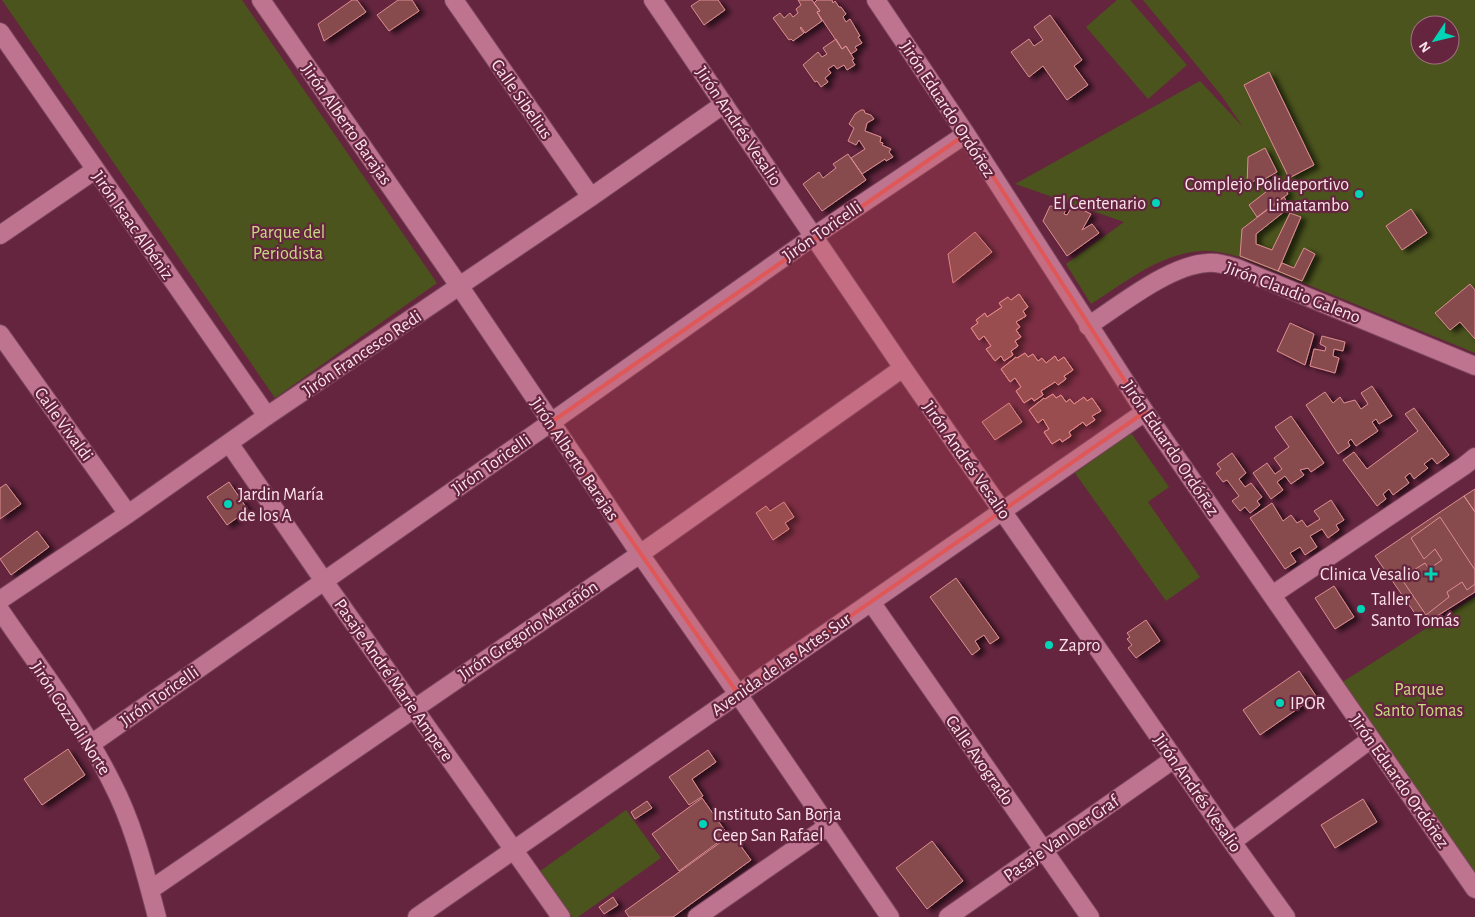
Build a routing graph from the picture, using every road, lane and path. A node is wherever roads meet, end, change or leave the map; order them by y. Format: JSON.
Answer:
{"nodes":[{"id":1,"x":261,"y":0,"type":"edge"},
{"id":2,"x":454,"y":0,"type":"edge"},
{"id":3,"x":653,"y":0,"type":"edge"},
{"id":4,"x":876,"y":0,"type":"edge"},
{"id":5,"x":0,"y":32,"type":"edge"},
{"id":6,"x":724,"y":104,"type":"junction"},
{"id":7,"x":966,"y":134,"type":"junction"},
{"id":8,"x":95,"y":170,"type":"junction"},
{"id":9,"x":591,"y":198,"type":"junction"},
{"id":10,"x":0,"y":235,"type":"edge"},
{"id":11,"x":814,"y":236,"type":"junction"},
{"id":12,"x":460,"y":287,"type":"junction"},
{"id":13,"x":1088,"y":326,"type":"junction"},
{"id":14,"x":0,"y":334,"type":"edge"},
{"id":15,"x":1475,"y":366,"type":"edge"},
{"id":16,"x":903,"y":368,"type":"junction"},
{"id":17,"x":1145,"y":412,"type":"junction"},
{"id":18,"x":267,"y":416,"type":"junction"},
{"id":19,"x":550,"y":423,"type":"junction"},
{"id":20,"x":229,"y":443,"type":"junction"},
{"id":21,"x":1475,"y":457,"type":"edge"},
{"id":22,"x":1003,"y":512,"type":"junction"},
{"id":23,"x":128,"y":514,"type":"junction"},
{"id":24,"x":640,"y":554,"type":"junction"},
{"id":25,"x":324,"y":581,"type":"junction"},
{"id":26,"x":1272,"y":595,"type":"junction"},
{"id":27,"x":0,"y":600,"type":"edge"},
{"id":28,"x":871,"y":602,"type":"junction"},
{"id":29,"x":0,"y":610,"type":"edge"},
{"id":30,"x":738,"y":694,"type":"junction"},
{"id":31,"x":414,"y":708,"type":"junction"},
{"id":32,"x":1371,"y":738,"type":"junction"},
{"id":33,"x":91,"y":744,"type":"junction"},
{"id":34,"x":1174,"y":759,"type":"junction"},
{"id":35,"x":828,"y":826,"type":"junction"},
{"id":36,"x":1232,"y":842,"type":"junction"},
{"id":37,"x":514,"y":850,"type":"junction"},
{"id":38,"x":1043,"y":850,"type":"junction"},
{"id":39,"x":150,"y":890,"type":"junction"},
{"id":40,"x":1475,"y":890,"type":"edge"},
{"id":41,"x":157,"y":917,"type":"edge"},
{"id":42,"x":417,"y":917,"type":"edge"},
{"id":43,"x":561,"y":917,"type":"edge"},
{"id":44,"x":697,"y":917,"type":"edge"},
{"id":45,"x":890,"y":917,"type":"edge"},
{"id":46,"x":948,"y":917,"type":"edge"},
{"id":47,"x":1090,"y":917,"type":"edge"},
{"id":48,"x":1286,"y":917,"type":"edge"}],
"edges":[{"from":1,"to":12,"type":"street","name":"Jirón Alberto Barajas"},
{"from":2,"to":9,"type":"street","name":"Calle Sibelius"},
{"from":3,"to":6,"type":"street","name":"Jirón Andrés Vesalio"},
{"from":4,"to":7,"type":"street","name":"Jirón Eduardo Ordóñez"},
{"from":5,"to":8,"type":"street","name":"Jirón Isaac Albéniz"},
{"from":6,"to":9,"type":"street","name":"Jirón Francesco Redi"},
{"from":6,"to":11,"type":"street","name":"Jirón Andrés Vesalio"},
{"from":7,"to":11,"type":"street","name":"Jirón Toricelli"},
{"from":7,"to":13,"type":"street","name":"Jirón Eduardo Ordóñez"},
{"from":8,"to":10,"type":"street"},
{"from":8,"to":18,"type":"street","name":"Jirón Isaac Albéniz"},
{"from":9,"to":12,"type":"street","name":"Jirón Francesco Redi"},
{"from":11,"to":16,"type":"street","name":"Jirón Andrés Vesalio"},
{"from":11,"to":19,"type":"street","name":"Jirón Toricelli"},
{"from":12,"to":18,"type":"street","name":"Jirón Francesco Redi"},
{"from":12,"to":19,"type":"street","name":"Jirón Alberto Barajas"},
{"from":13,"to":15,"type":"street","name":"Jirón Claudio Galeno"},
{"from":13,"to":17,"type":"street","name":"Jirón Eduardo Ordóñez"},
{"from":14,"to":23,"type":"street","name":"Calle Vivaldi"},
{"from":16,"to":22,"type":"street","name":"Jirón Andrés Vesalio"},
{"from":16,"to":24,"type":"street","name":"Jirón Gregorio Marañón"},
{"from":17,"to":22,"type":"street","name":"Avenida de las Artes Sur"},
{"from":17,"to":26,"type":"street","name":"Jirón Eduardo Ordóñez"},
{"from":18,"to":20,"type":"street","name":"Jirón Francesco Redi"},
{"from":19,"to":24,"type":"street","name":"Jirón Alberto Barajas"},
{"from":19,"to":25,"type":"street","name":"Jirón Toricelli"},
{"from":20,"to":23,"type":"street","name":"Jirón Francesco Redi"},
{"from":20,"to":25,"type":"street","name":"Pasaje André Marie Ampere"},
{"from":21,"to":26,"type":"street"},
{"from":22,"to":28,"type":"street","name":"Avenida de las Artes Sur"},
{"from":22,"to":34,"type":"street","name":"Jirón Andrés Vesalio"},
{"from":23,"to":27,"type":"street","name":"Jirón Francesco Redi"},
{"from":24,"to":30,"type":"street","name":"Jirón Alberto Barajas"},
{"from":24,"to":31,"type":"street","name":"Jirón Gregorio Marañón"},
{"from":25,"to":31,"type":"street","name":"Pasaje André Marie Ampere"},
{"from":25,"to":33,"type":"street","name":"Jirón Toricelli"},
{"from":26,"to":32,"type":"street","name":"Jirón Eduardo Ordóñez"},
{"from":28,"to":30,"type":"street","name":"Avenida de las Artes Sur"},
{"from":28,"to":38,"type":"street","name":"Calle Avogrado"},
{"from":29,"to":33,"type":"street","name":"Jirón Gozzoli Norte"},
{"from":30,"to":35,"type":"street","name":"Jirón Alberto Barajas"},
{"from":30,"to":37,"type":"street","name":"Avenida de las Artes Sur"},
{"from":31,"to":37,"type":"street","name":"Pasaje André Marie Ampere"},
{"from":31,"to":39,"type":"street","name":"Jirón Gregorio Marañón"},
{"from":32,"to":36,"type":"street"},
{"from":32,"to":40,"type":"street","name":"Jirón Eduardo Ordóñez"},
{"from":33,"to":39,"type":"street","name":"Jirón Gozzoli Norte"},
{"from":34,"to":36,"type":"street","name":"Jirón Andrés Vesalio"},
{"from":34,"to":38,"type":"street","name":"Pasaje Van Der Graf"},
{"from":35,"to":44,"type":"street"},
{"from":35,"to":45,"type":"street","name":"Jirón Alberto Barajas"},
{"from":36,"to":48,"type":"street","name":"Jirón Andrés Vesalio"},
{"from":37,"to":42,"type":"street","name":"Avenida de las Artes Sur"},
{"from":37,"to":43,"type":"street","name":"Pasaje André Marie Ampere"},
{"from":38,"to":46,"type":"street","name":"Pasaje Van Der Graf"},
{"from":38,"to":47,"type":"street","name":"Calle Avogrado"},
{"from":39,"to":41,"type":"street","name":"Jirón Gozzoli Norte"}]}
